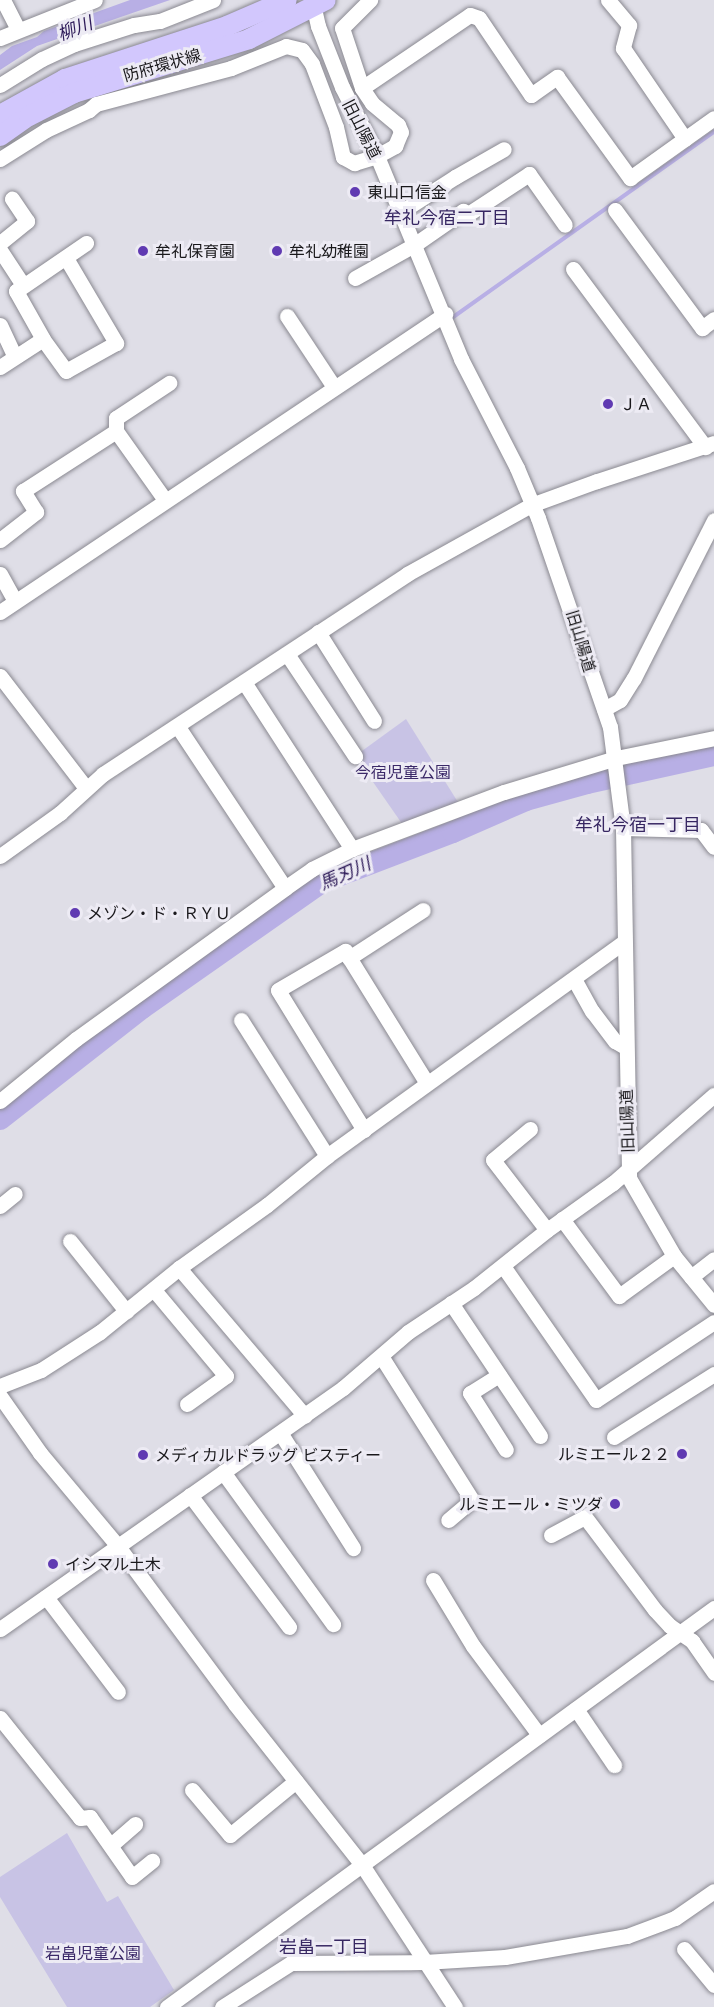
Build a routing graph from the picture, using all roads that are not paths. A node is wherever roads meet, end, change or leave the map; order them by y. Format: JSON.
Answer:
{"nodes":[{"id":1,"x":3,"y":0,"type":"edge"},
{"id":2,"x":95,"y":0,"type":"edge"},
{"id":3,"x":213,"y":0,"type":"edge"},
{"id":4,"x":287,"y":0,"type":"edge"},
{"id":5,"x":370,"y":0,"type":"edge"},
{"id":6,"x":608,"y":0,"type":"edge"},
{"id":7,"x":317,"y":3,"type":"edge"},
{"id":8,"x":10,"y":25,"type":"edge"},
{"id":9,"x":0,"y":38,"type":"edge"},
{"id":10,"x":0,"y":85,"type":"edge"},
{"id":11,"x":362,"y":88,"type":"junction"},
{"id":12,"x":0,"y":115,"type":"edge"},
{"id":13,"x":714,"y":118,"type":"edge"},
{"id":14,"x":0,"y":135,"type":"edge"},
{"id":15,"x":685,"y":139,"type":"junction"},
{"id":16,"x":504,"y":149,"type":"dead end"},
{"id":17,"x":377,"y":156,"type":"junction"},
{"id":18,"x":0,"y":159,"type":"edge"},
{"id":19,"x":12,"y":199,"type":"dead end"},
{"id":20,"x":615,"y":210,"type":"dead end"},
{"id":21,"x":399,"y":213,"type":"junction"},
{"id":22,"x":565,"y":225,"type":"dead end"},
{"id":23,"x":0,"y":243,"type":"edge"},
{"id":24,"x":86,"y":243,"type":"dead end"},
{"id":25,"x":414,"y":245,"type":"junction"},
{"id":26,"x":0,"y":250,"type":"edge"},
{"id":27,"x":66,"y":258,"type":"junction"},
{"id":28,"x":573,"y":269,"type":"dead end"},
{"id":29,"x":355,"y":278,"type":"dead end"},
{"id":30,"x":23,"y":285,"type":"junction"},
{"id":31,"x":445,"y":314,"type":"junction"},
{"id":32,"x":287,"y":316,"type":"dead end"},
{"id":33,"x":714,"y":320,"type":"edge"},
{"id":34,"x":0,"y":325,"type":"edge"},
{"id":35,"x":43,"y":339,"type":"junction"},
{"id":36,"x":15,"y":357,"type":"junction"},
{"id":37,"x":0,"y":367,"type":"edge"},
{"id":38,"x":169,"y":382,"type":"dead end"},
{"id":39,"x":334,"y":387,"type":"junction"},
{"id":40,"x":116,"y":431,"type":"junction"},
{"id":41,"x":709,"y":445,"type":"edge"},
{"id":42,"x":165,"y":500,"type":"junction"},
{"id":43,"x":531,"y":505,"type":"junction"},
{"id":44,"x":714,"y":520,"type":"edge"},
{"id":45,"x":0,"y":540,"type":"edge"},
{"id":46,"x":0,"y":574,"type":"edge"},
{"id":47,"x":15,"y":601,"type":"junction"},
{"id":48,"x":0,"y":612,"type":"edge"},
{"id":49,"x":318,"y":632,"type":"junction"},
{"id":50,"x":287,"y":654,"type":"junction"},
{"id":51,"x":0,"y":676,"type":"edge"},
{"id":52,"x":244,"y":682,"type":"junction"},
{"id":53,"x":604,"y":709,"type":"junction"},
{"id":54,"x":374,"y":721,"type":"dead end"},
{"id":55,"x":178,"y":727,"type":"junction"},
{"id":56,"x":714,"y":738,"type":"edge"},
{"id":57,"x":355,"y":756,"type":"dead end"},
{"id":58,"x":616,"y":761,"type":"junction"},
{"id":59,"x":86,"y":789,"type":"junction"},
{"id":60,"x":622,"y":828,"type":"junction"},
{"id":61,"x":714,"y":847,"type":"edge"},
{"id":62,"x":352,"y":849,"type":"junction"},
{"id":63,"x":0,"y":856,"type":"edge"},
{"id":64,"x":285,"y":888,"type":"junction"},
{"id":65,"x":423,"y":910,"type":"dead end"},
{"id":66,"x":624,"y":942,"type":"junction"},
{"id":67,"x":349,"y":958,"type":"junction"},
{"id":68,"x":574,"y":979,"type":"junction"},
{"id":69,"x":241,"y":1020,"type":"dead end"},
{"id":70,"x":625,"y":1047,"type":"junction"},
{"id":71,"x":427,"y":1083,"type":"junction"},
{"id":72,"x":714,"y":1095,"type":"edge"},
{"id":73,"x":0,"y":1101,"type":"edge"},
{"id":74,"x":530,"y":1129,"type":"dead end"},
{"id":75,"x":364,"y":1130,"type":"junction"},
{"id":76,"x":327,"y":1156,"type":"junction"},
{"id":77,"x":628,"y":1170,"type":"junction"},
{"id":78,"x":15,"y":1194,"type":"dead end"},
{"id":79,"x":0,"y":1206,"type":"edge"},
{"id":80,"x":562,"y":1219,"type":"junction"},
{"id":81,"x":547,"y":1230,"type":"junction"},
{"id":82,"x":70,"y":1241,"type":"dead end"},
{"id":83,"x":674,"y":1256,"type":"junction"},
{"id":84,"x":714,"y":1259,"type":"edge"},
{"id":85,"x":503,"y":1266,"type":"junction"},
{"id":86,"x":179,"y":1268,"type":"junction"},
{"id":87,"x":691,"y":1277,"type":"junction"},
{"id":88,"x":154,"y":1290,"type":"junction"},
{"id":89,"x":451,"y":1303,"type":"junction"},
{"id":90,"x":714,"y":1305,"type":"edge"},
{"id":91,"x":126,"y":1311,"type":"junction"},
{"id":92,"x":714,"y":1322,"type":"edge"},
{"id":93,"x":381,"y":1356,"type":"junction"},
{"id":94,"x":714,"y":1374,"type":"edge"},
{"id":95,"x":499,"y":1375,"type":"junction"},
{"id":96,"x":0,"y":1386,"type":"edge"},
{"id":97,"x":0,"y":1396,"type":"edge"},
{"id":98,"x":187,"y":1404,"type":"dead end"},
{"id":99,"x":305,"y":1416,"type":"junction"},
{"id":100,"x":281,"y":1434,"type":"junction"},
{"id":101,"x":540,"y":1436,"type":"dead end"},
{"id":102,"x":614,"y":1437,"type":"dead end"},
{"id":103,"x":506,"y":1450,"type":"dead end"},
{"id":104,"x":224,"y":1472,"type":"junction"},
{"id":105,"x":190,"y":1495,"type":"junction"},
{"id":106,"x":448,"y":1520,"type":"dead end"},
{"id":107,"x":551,"y":1535,"type":"dead end"},
{"id":108,"x":117,"y":1545,"type":"junction"},
{"id":109,"x":353,"y":1548,"type":"dead end"},
{"id":110,"x":434,"y":1580,"type":"dead end"},
{"id":111,"x":46,"y":1597,"type":"junction"},
{"id":112,"x":714,"y":1608,"type":"edge"},
{"id":113,"x":333,"y":1624,"type":"dead end"},
{"id":114,"x":289,"y":1627,"type":"dead end"},
{"id":115,"x":0,"y":1629,"type":"edge"},
{"id":116,"x":682,"y":1632,"type":"junction"},
{"id":117,"x":714,"y":1673,"type":"edge"},
{"id":118,"x":118,"y":1692,"type":"dead end"},
{"id":119,"x":576,"y":1709,"type":"junction"},
{"id":120,"x":0,"y":1718,"type":"edge"},
{"id":121,"x":539,"y":1735,"type":"junction"},
{"id":122,"x":614,"y":1764,"type":"dead end"},
{"id":123,"x":296,"y":1781,"type":"junction"},
{"id":124,"x":192,"y":1790,"type":"dead end"},
{"id":125,"x":135,"y":1824,"type":"dead end"},
{"id":126,"x":111,"y":1845,"type":"junction"},
{"id":127,"x":152,"y":1861,"type":"dead end"},
{"id":128,"x":362,"y":1865,"type":"junction"},
{"id":129,"x":714,"y":1891,"type":"edge"},
{"id":130,"x":684,"y":1949,"type":"dead end"},
{"id":131,"x":424,"y":1962,"type":"junction"},
{"id":132,"x":714,"y":1985,"type":"edge"},
{"id":133,"x":167,"y":2007,"type":"edge"},
{"id":134,"x":222,"y":2007,"type":"edge"},
{"id":135,"x":454,"y":2007,"type":"edge"}],
"edges":[{"from":1,"to":8,"type":"street"},
{"from":2,"to":8,"type":"street"},
{"from":3,"to":10,"type":"street"},
{"from":4,"to":12,"type":"main road","name":"防府環状線"},
{"from":5,"to":11,"type":"street"},
{"from":6,"to":15,"type":"street"},
{"from":7,"to":14,"type":"main road","name":"防府環状線"},
{"from":7,"to":17,"type":"street","name":"旧山陽道"},
{"from":8,"to":9,"type":"street"},
{"from":11,"to":15,"type":"street"},
{"from":11,"to":17,"type":"street"},
{"from":13,"to":15,"type":"street"},
{"from":16,"to":21,"type":"street"},
{"from":17,"to":18,"type":"street"},
{"from":17,"to":21,"type":"street","name":"旧山陽道"},
{"from":19,"to":23,"type":"street"},
{"from":20,"to":33,"type":"street"},
{"from":21,"to":25,"type":"street","name":"旧山陽道"},
{"from":22,"to":25,"type":"street"},
{"from":24,"to":27,"type":"street"},
{"from":25,"to":29,"type":"street"},
{"from":25,"to":31,"type":"street","name":"旧山陽道"},
{"from":26,"to":30,"type":"street"},
{"from":27,"to":30,"type":"street"},
{"from":27,"to":35,"type":"street"},
{"from":28,"to":41,"type":"street"},
{"from":30,"to":35,"type":"street"},
{"from":31,"to":39,"type":"street"},
{"from":31,"to":43,"type":"street","name":"旧山陽道"},
{"from":32,"to":39,"type":"street"},
{"from":34,"to":36,"type":"street"},
{"from":35,"to":36,"type":"street"},
{"from":36,"to":37,"type":"street"},
{"from":38,"to":40,"type":"street"},
{"from":39,"to":42,"type":"street"},
{"from":40,"to":42,"type":"street"},
{"from":40,"to":45,"type":"street"},
{"from":41,"to":43,"type":"street"},
{"from":42,"to":47,"type":"street"},
{"from":43,"to":49,"type":"street"},
{"from":43,"to":53,"type":"street","name":"旧山陽道"},
{"from":44,"to":53,"type":"street"},
{"from":46,"to":47,"type":"street"},
{"from":47,"to":48,"type":"street"},
{"from":49,"to":50,"type":"street"},
{"from":49,"to":54,"type":"street"},
{"from":50,"to":52,"type":"street"},
{"from":50,"to":57,"type":"street"},
{"from":51,"to":59,"type":"street"},
{"from":52,"to":55,"type":"street"},
{"from":52,"to":62,"type":"street"},
{"from":53,"to":58,"type":"street","name":"旧山陽道"},
{"from":55,"to":59,"type":"street"},
{"from":55,"to":64,"type":"street"},
{"from":56,"to":58,"type":"street"},
{"from":58,"to":60,"type":"street","name":"旧山陽道"},
{"from":58,"to":62,"type":"street"},
{"from":59,"to":63,"type":"street"},
{"from":60,"to":61,"type":"street"},
{"from":60,"to":66,"type":"street","name":"旧山陽道"},
{"from":62,"to":64,"type":"street"},
{"from":64,"to":73,"type":"street"},
{"from":65,"to":67,"type":"street"},
{"from":66,"to":68,"type":"street"},
{"from":66,"to":70,"type":"street","name":"旧山陽道"},
{"from":67,"to":71,"type":"street"},
{"from":67,"to":75,"type":"street"},
{"from":68,"to":70,"type":"street"},
{"from":68,"to":71,"type":"street"},
{"from":69,"to":76,"type":"street"},
{"from":70,"to":77,"type":"street","name":"旧山陽道"},
{"from":71,"to":75,"type":"street"},
{"from":72,"to":77,"type":"street"},
{"from":74,"to":81,"type":"street"},
{"from":75,"to":76,"type":"street"},
{"from":76,"to":86,"type":"street"},
{"from":77,"to":80,"type":"street"},
{"from":77,"to":83,"type":"street","name":"旧山陽道"},
{"from":78,"to":79,"type":"street"},
{"from":80,"to":81,"type":"street"},
{"from":80,"to":83,"type":"street"},
{"from":81,"to":85,"type":"street"},
{"from":82,"to":91,"type":"street"},
{"from":83,"to":87,"type":"street","name":"旧山陽道"},
{"from":84,"to":87,"type":"street"},
{"from":85,"to":89,"type":"street"},
{"from":85,"to":92,"type":"street"},
{"from":86,"to":88,"type":"street"},
{"from":86,"to":99,"type":"street"},
{"from":87,"to":90,"type":"street","name":"旧山陽道"},
{"from":88,"to":91,"type":"street"},
{"from":88,"to":98,"type":"street"},
{"from":89,"to":93,"type":"street"},
{"from":89,"to":95,"type":"street"},
{"from":91,"to":96,"type":"street"},
{"from":93,"to":99,"type":"street"},
{"from":93,"to":106,"type":"street"},
{"from":94,"to":102,"type":"street"},
{"from":95,"to":101,"type":"street"},
{"from":95,"to":103,"type":"street"},
{"from":97,"to":108,"type":"street"},
{"from":99,"to":100,"type":"street"},
{"from":100,"to":104,"type":"street"},
{"from":100,"to":109,"type":"street"},
{"from":104,"to":105,"type":"street"},
{"from":104,"to":113,"type":"street"},
{"from":105,"to":108,"type":"street"},
{"from":105,"to":114,"type":"street"},
{"from":107,"to":116,"type":"street"},
{"from":108,"to":111,"type":"street"},
{"from":108,"to":123,"type":"street"},
{"from":110,"to":121,"type":"street"},
{"from":111,"to":115,"type":"street"},
{"from":111,"to":118,"type":"street"},
{"from":112,"to":116,"type":"street"},
{"from":116,"to":117,"type":"street"},
{"from":116,"to":119,"type":"street"},
{"from":119,"to":121,"type":"street"},
{"from":119,"to":122,"type":"street"},
{"from":120,"to":126,"type":"street"},
{"from":121,"to":128,"type":"street"},
{"from":123,"to":124,"type":"street"},
{"from":123,"to":128,"type":"street"},
{"from":125,"to":126,"type":"street"},
{"from":126,"to":127,"type":"street"},
{"from":128,"to":131,"type":"street"},
{"from":128,"to":133,"type":"street"},
{"from":129,"to":131,"type":"street"},
{"from":130,"to":132,"type":"street"},
{"from":131,"to":134,"type":"street"},
{"from":131,"to":135,"type":"street"}]}
